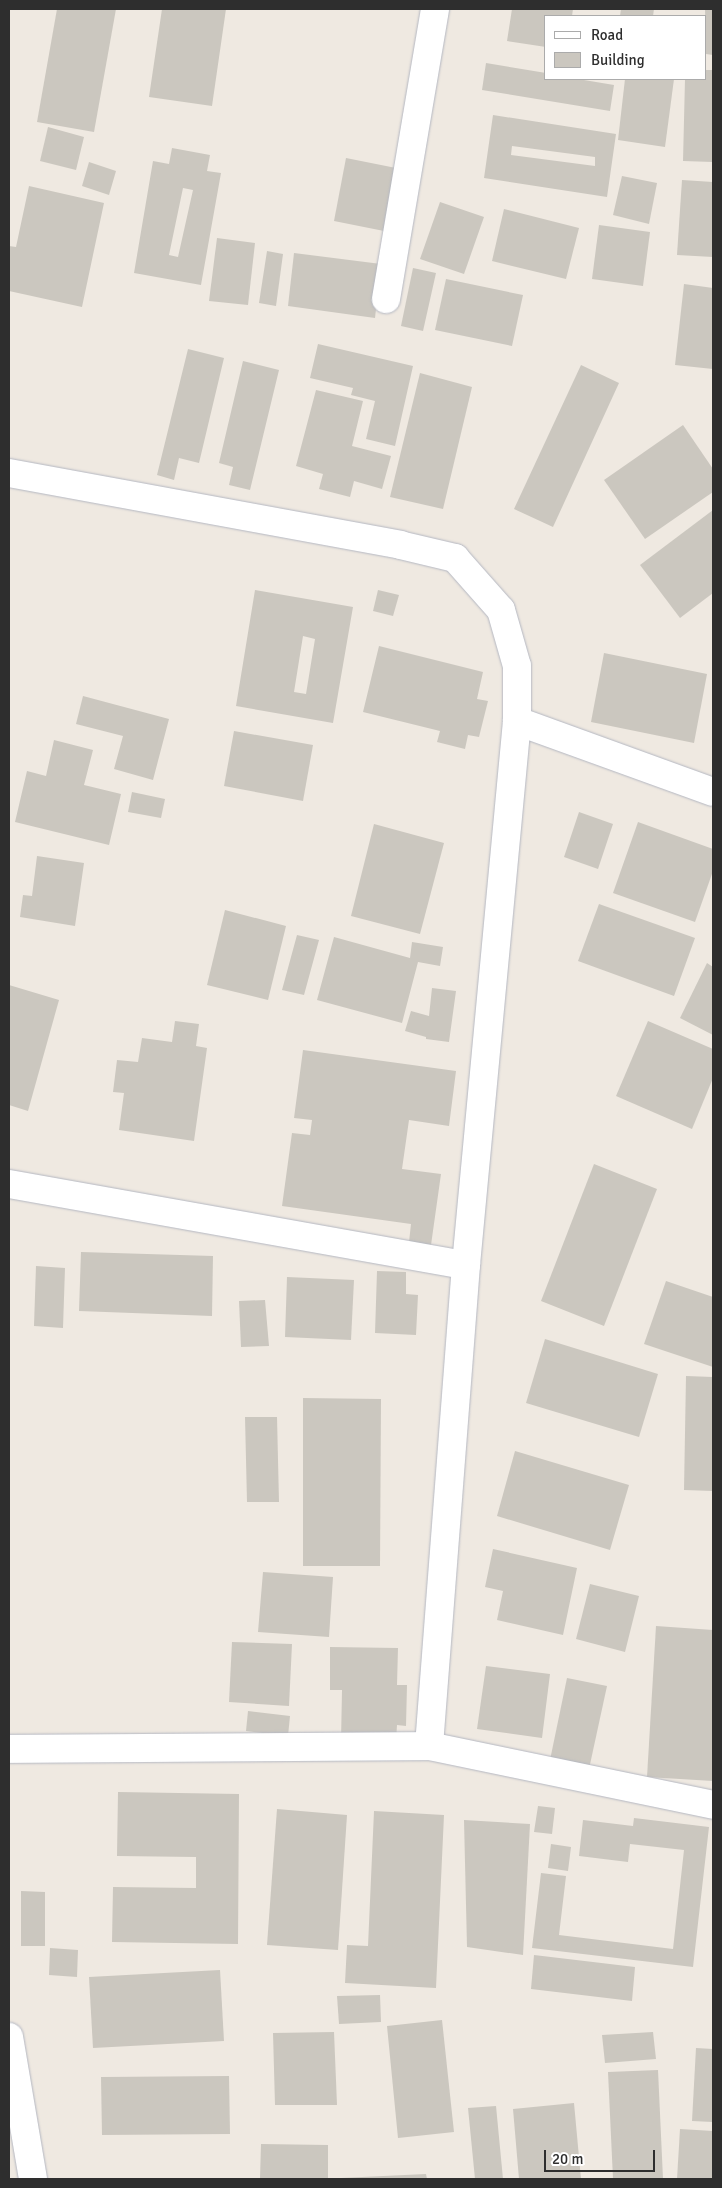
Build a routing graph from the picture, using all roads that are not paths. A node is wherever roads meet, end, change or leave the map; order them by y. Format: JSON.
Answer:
{"nodes":[{"id":1,"x":435,"y":9,"type":"edge"},
{"id":2,"x":386,"y":299,"type":"dead end"},
{"id":3,"x":9,"y":473,"type":"edge"},
{"id":4,"x":516,"y":721,"type":"junction"},
{"id":5,"x":713,"y":792,"type":"edge"},
{"id":6,"x":9,"y":1184,"type":"edge"},
{"id":7,"x":466,"y":1265,"type":"junction"},
{"id":8,"x":429,"y":1746,"type":"junction"},
{"id":9,"x":9,"y":1749,"type":"edge"},
{"id":10,"x":713,"y":1806,"type":"edge"},
{"id":11,"x":9,"y":2037,"type":"edge"},
{"id":12,"x":33,"y":2179,"type":"edge"}],
"edges":[{"from":1,"to":2,"type":"street"},
{"from":3,"to":4,"type":"street"},
{"from":4,"to":5,"type":"street"},
{"from":4,"to":7,"type":"street"},
{"from":6,"to":7,"type":"street"},
{"from":7,"to":8,"type":"street"},
{"from":8,"to":9,"type":"street"},
{"from":8,"to":10,"type":"street"},
{"from":11,"to":12,"type":"street"}]}
